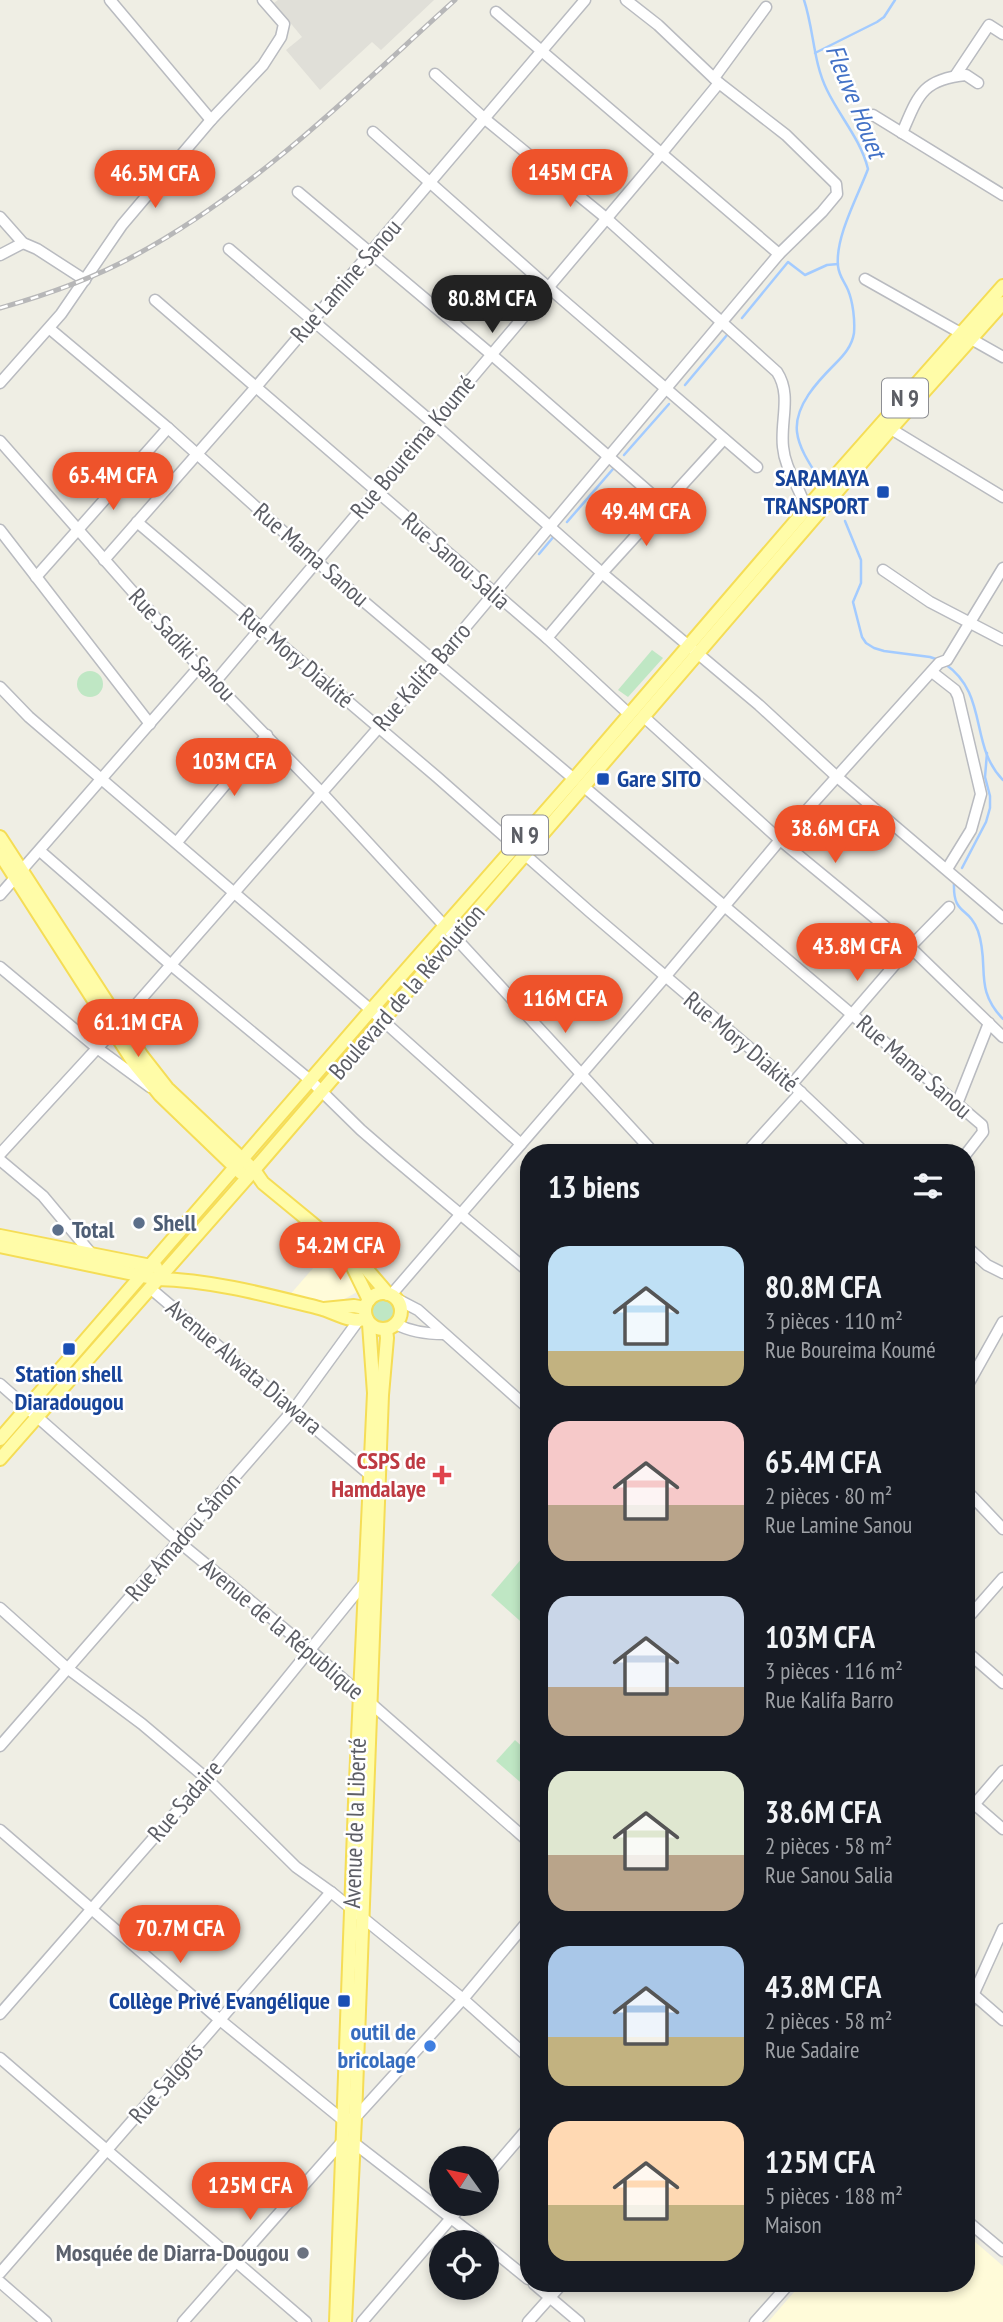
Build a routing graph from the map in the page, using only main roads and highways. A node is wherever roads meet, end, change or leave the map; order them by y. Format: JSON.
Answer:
{"nodes":[{"id":1,"x":1003,"y":286,"type":"edge"},
{"id":2,"x":1003,"y":303,"type":"edge"},
{"id":3,"x":967,"y":337,"type":"junction"},
{"id":4,"x":693,"y":651,"type":"junction"},
{"id":5,"x":579,"y":783,"type":"junction"},
{"id":6,"x":0,"y":837,"type":"edge"},
{"id":7,"x":0,"y":854,"type":"edge"},
{"id":8,"x":19,"y":874,"type":"junction"},
{"id":9,"x":450,"y":932,"type":"junction"},
{"id":10,"x":117,"y":1027,"type":"junction"},
{"id":11,"x":238,"y":1164,"type":"junction"},
{"id":12,"x":251,"y":1174,"type":"junction"},
{"id":13,"x":0,"y":1236,"type":"edge"},
{"id":14,"x":0,"y":1246,"type":"edge"},
{"id":15,"x":345,"y":1250,"type":"junction"},
{"id":16,"x":95,"y":1261,"type":"junction"},
{"id":17,"x":145,"y":1271,"type":"junction"},
{"id":18,"x":158,"y":1279,"type":"junction"},
{"id":19,"x":391,"y":1296,"type":"junction"},
{"id":20,"x":366,"y":1314,"type":"junction"},
{"id":21,"x":391,"y":1327,"type":"junction"},
{"id":22,"x":32,"y":1412,"type":"junction"},
{"id":23,"x":0,"y":1439,"type":"edge"},
{"id":24,"x":0,"y":1459,"type":"edge"},
{"id":25,"x":349,"y":2119,"type":"junction"},
{"id":26,"x":348,"y":2143,"type":"junction"},
{"id":27,"x":336,"y":2322,"type":"edge"},
{"id":28,"x":345,"y":2322,"type":"edge"}],
"edges":[{"from":1,"to":3,"type":"main road","number":"N 9"},
{"from":2,"to":3,"type":"main road","number":"N 9"},
{"from":3,"to":4,"type":"main road","name":"Boulevard de la Révolution","number":"N 9"},
{"from":3,"to":4,"type":"main road","name":"Boulevard de la Révolution","number":"N 9"},
{"from":4,"to":5,"type":"main road","name":"Boulevard de la Révolution","number":"N 9"},
{"from":4,"to":5,"type":"main road","name":"Boulevard de la Révolution","number":"N 9"},
{"from":5,"to":9,"type":"main road","name":"Boulevard de la Révolution","number":"N 9"},
{"from":6,"to":8,"type":"main road"},
{"from":7,"to":8,"type":"main road"},
{"from":8,"to":10,"type":"main road"},
{"from":9,"to":11,"type":"main road","name":"Boulevard de la Révolution","number":"N 9"},
{"from":9,"to":12,"type":"main road","name":"Boulevard de la Révolution","number":"N 9"},
{"from":10,"to":11,"type":"main road"},
{"from":10,"to":11,"type":"main road"},
{"from":11,"to":12,"type":"main road"},
{"from":11,"to":17,"type":"main road","name":"Boulevard de la Révolution","number":"N 9"},
{"from":12,"to":15,"type":"main road"},
{"from":12,"to":18,"type":"main road","name":"Boulevard de la Révolution","number":"N 9"},
{"from":13,"to":16,"type":"main road"},
{"from":14,"to":16,"type":"main road"},
{"from":15,"to":19,"type":"main road"},
{"from":15,"to":20,"type":"main road"},
{"from":16,"to":17,"type":"main road"},
{"from":17,"to":18,"type":"main road"},
{"from":17,"to":22,"type":"main road","name":"Boulevard de la Révolution"},
{"from":18,"to":20,"type":"main road"},
{"from":18,"to":22,"type":"main road","name":"Boulevard de la Révolution"},
{"from":19,"to":20,"type":"main road"},
{"from":19,"to":21,"type":"main road"},
{"from":20,"to":21,"type":"main road"},
{"from":20,"to":25,"type":"main road","name":"Avenue de la Liberté"},
{"from":21,"to":25,"type":"main road","name":"Avenue de la Liberté"},
{"from":22,"to":23,"type":"main road","name":"Boulevard de la Révolution"},
{"from":22,"to":24,"type":"main road","name":"Boulevard de la Révolution"},
{"from":25,"to":26,"type":"main road","name":"Avenue de la Liberté"},
{"from":26,"to":27,"type":"main road","name":"Avenue de la Liberté"},
{"from":26,"to":28,"type":"main road","name":"Avenue de la Liberté"}]}
